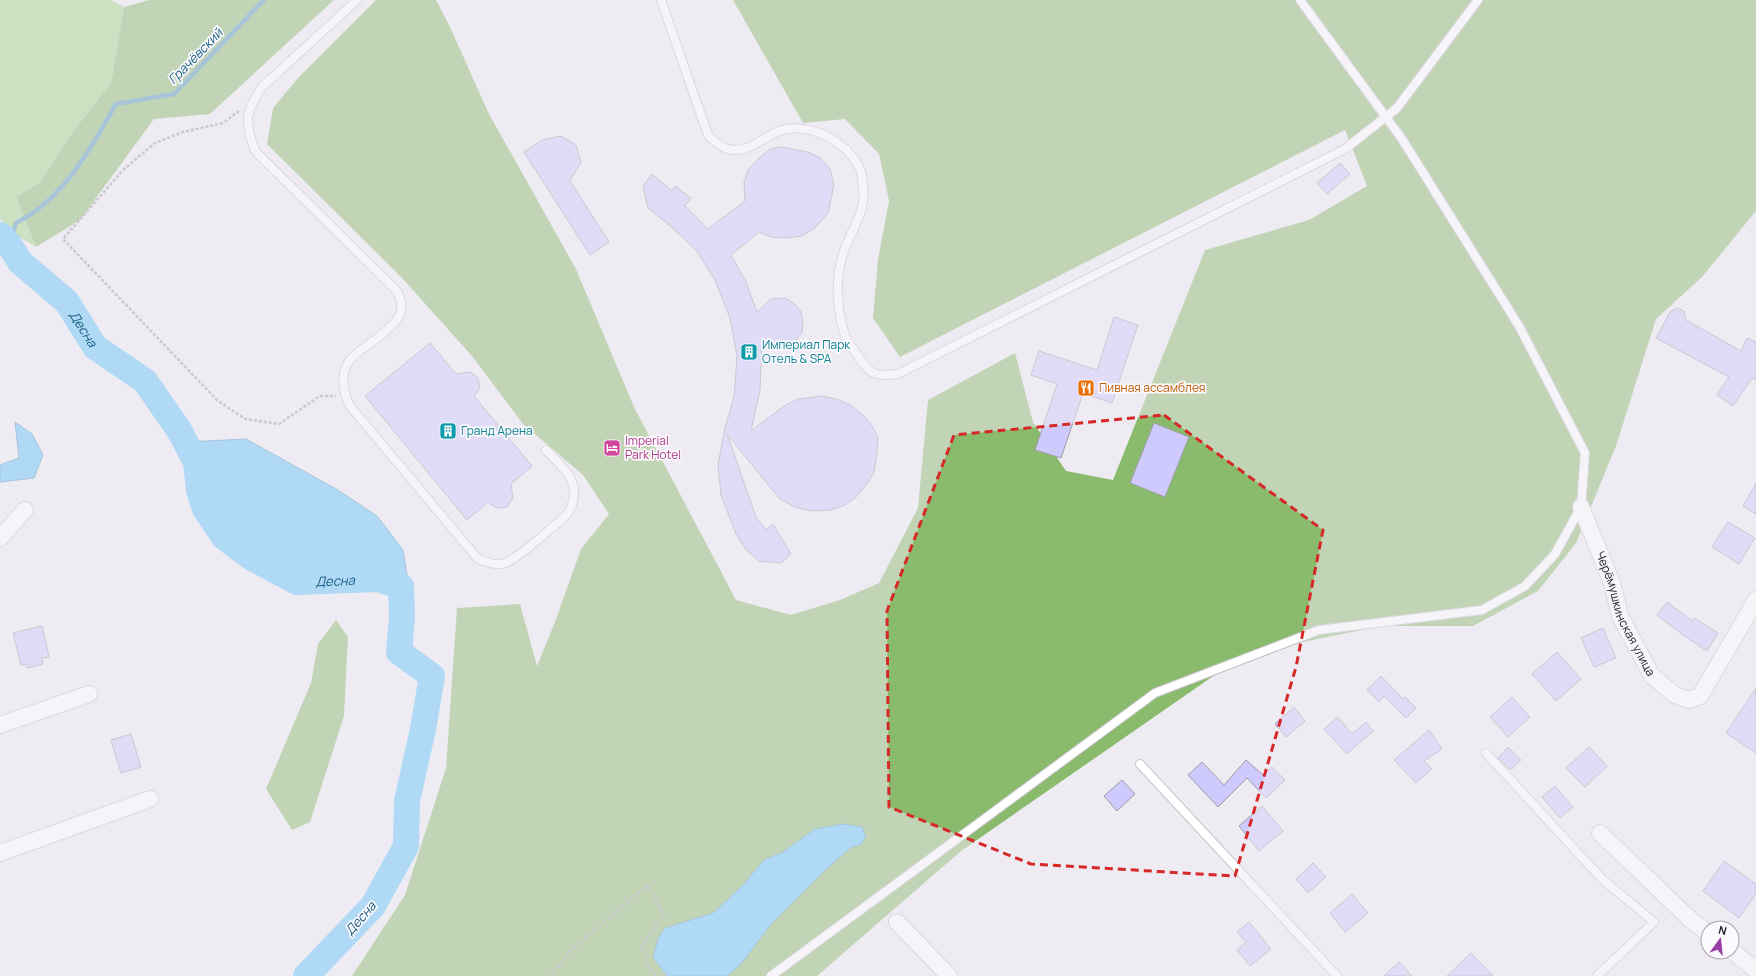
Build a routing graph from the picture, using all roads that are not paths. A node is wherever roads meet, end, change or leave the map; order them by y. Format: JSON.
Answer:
{"nodes":[{"id":1,"x":357,"y":0,"type":"edge"},
{"id":2,"x":661,"y":0,"type":"edge"},
{"id":3,"x":1300,"y":0,"type":"edge"},
{"id":4,"x":1478,"y":0,"type":"edge"},
{"id":5,"x":1386,"y":117,"type":"junction"},
{"id":6,"x":546,"y":450,"type":"dead end"},
{"id":7,"x":1581,"y":507,"type":"junction"},
{"id":8,"x":25,"y":510,"type":"dead end"},
{"id":9,"x":0,"y":538,"type":"edge"},
{"id":10,"x":1756,"y":600,"type":"edge"},
{"id":11,"x":89,"y":694,"type":"dead end"},
{"id":12,"x":0,"y":725,"type":"edge"},
{"id":13,"x":1486,"y":752,"type":"dead end"},
{"id":14,"x":1140,"y":764,"type":"dead end"},
{"id":15,"x":150,"y":799,"type":"dead end"},
{"id":16,"x":1600,"y":833,"type":"dead end"},
{"id":17,"x":0,"y":853,"type":"edge"},
{"id":18,"x":897,"y":922,"type":"dead end"},
{"id":19,"x":1700,"y":927,"type":"edge"},
{"id":20,"x":1740,"y":958,"type":"edge"},
{"id":21,"x":1756,"y":970,"type":"edge"},
{"id":22,"x":771,"y":976,"type":"edge"},
{"id":23,"x":949,"y":976,"type":"edge"},
{"id":24,"x":1337,"y":976,"type":"edge"},
{"id":25,"x":1597,"y":976,"type":"edge"}],
"edges":[{"from":1,"to":6,"type":"lane"},
{"from":2,"to":5,"type":"lane"},
{"from":3,"to":5,"type":"lane"},
{"from":4,"to":5,"type":"lane"},
{"from":5,"to":7,"type":"lane"},
{"from":7,"to":10,"type":"street","name":"Черёмушкинская улица"},
{"from":7,"to":22,"type":"lane"},
{"from":8,"to":9,"type":"street"},
{"from":11,"to":12,"type":"street"},
{"from":13,"to":25,"type":"lane"},
{"from":14,"to":24,"type":"lane"},
{"from":15,"to":17,"type":"street"},
{"from":16,"to":19,"type":"street"},
{"from":18,"to":23,"type":"street"},
{"from":20,"to":21,"type":"street"}]}
